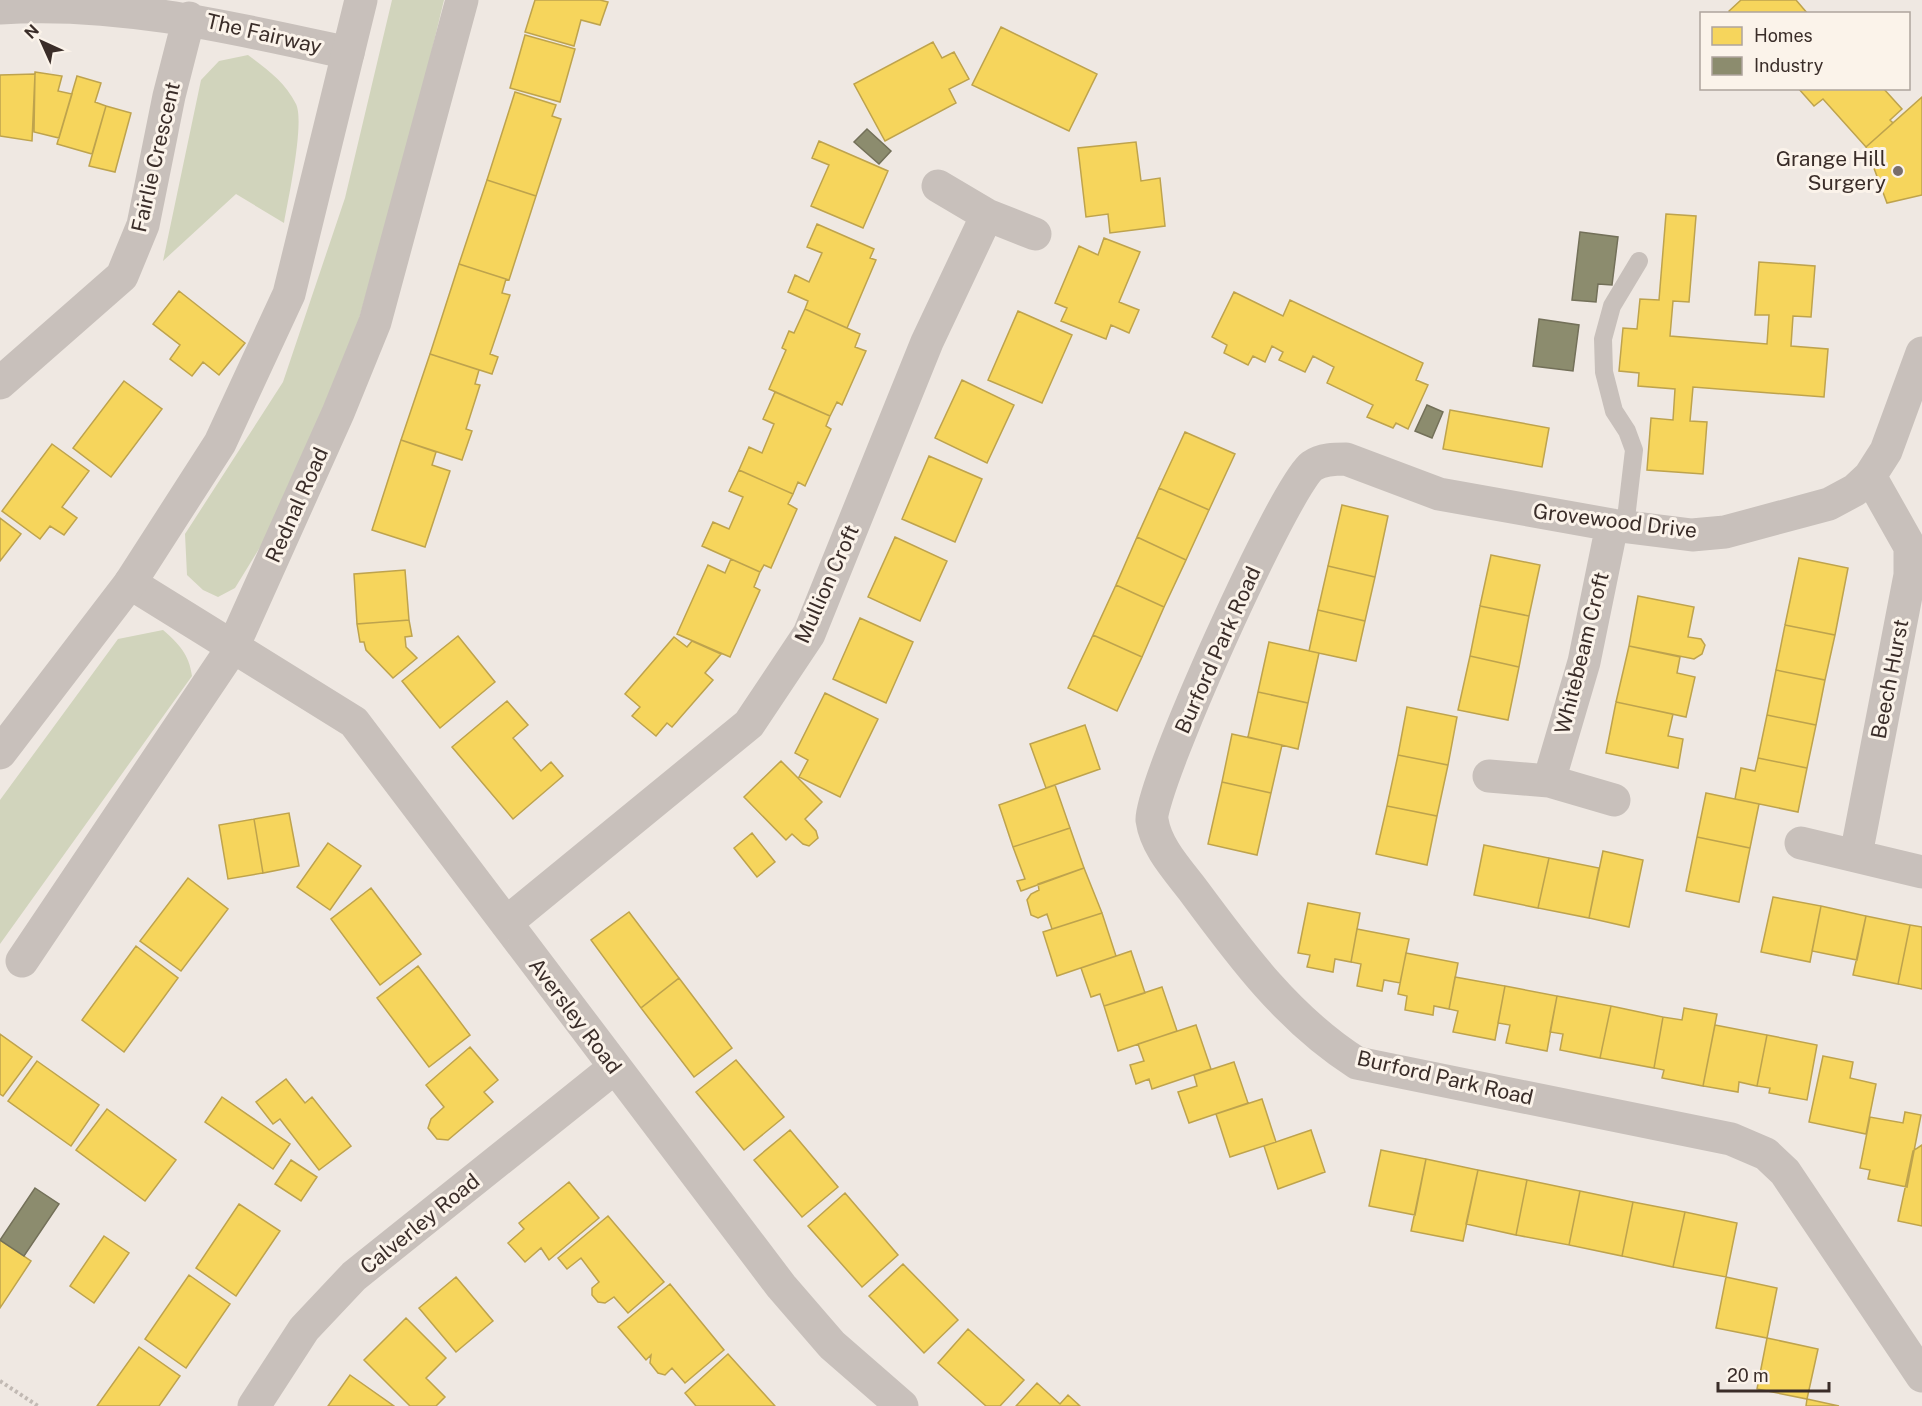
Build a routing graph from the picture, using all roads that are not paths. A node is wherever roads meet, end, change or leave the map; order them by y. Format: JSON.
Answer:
{"nodes":[{"id":1,"x":362,"y":0,"type":"edge"},
{"id":2,"x":462,"y":0,"type":"edge"},
{"id":3,"x":0,"y":8,"type":"edge"},
{"id":4,"x":189,"y":18,"type":"junction"},
{"id":5,"x":348,"y":53,"type":"junction"},
{"id":6,"x":938,"y":186,"type":"dead end"},
{"id":7,"x":987,"y":215,"type":"junction"},
{"id":8,"x":1035,"y":234,"type":"dead end"},
{"id":9,"x":1639,"y":261,"type":"dead end"},
{"id":10,"x":1922,"y":352,"type":"edge"},
{"id":11,"x":0,"y":383,"type":"edge"},
{"id":12,"x":1870,"y":476,"type":"junction"},
{"id":13,"x":1300,"y":480,"type":"joint"},
{"id":14,"x":1619,"y":526,"type":"junction"},
{"id":15,"x":130,"y":583,"type":"junction"},
{"id":16,"x":232,"y":647,"type":"junction"},
{"id":17,"x":0,"y":753,"type":"edge"},
{"id":18,"x":1489,"y":776,"type":"dead end"},
{"id":19,"x":1549,"y":781,"type":"junction"},
{"id":20,"x":1614,"y":800,"type":"dead end"},
{"id":21,"x":1801,"y":843,"type":"dead end"},
{"id":22,"x":1856,"y":855,"type":"junction"},
{"id":23,"x":1922,"y":872,"type":"edge"},
{"id":24,"x":506,"y":923,"type":"junction"},
{"id":25,"x":22,"y":961,"type":"dead end"},
{"id":26,"x":614,"y":1068,"type":"junction"},
{"id":27,"x":1922,"y":1376,"type":"edge"},
{"id":28,"x":254,"y":1406,"type":"edge"},
{"id":29,"x":902,"y":1406,"type":"edge"}],
"edges":[{"from":1,"to":5,"type":"street"},
{"from":2,"to":16,"type":"street","name":"Rednal Road"},
{"from":3,"to":4,"type":"street","name":"The Fairway"},
{"from":4,"to":5,"type":"street","name":"The Fairway"},
{"from":4,"to":11,"type":"street","name":"Fairlie Crescent"},
{"from":5,"to":15,"type":"street"},
{"from":6,"to":7,"type":"street"},
{"from":7,"to":8,"type":"street"},
{"from":7,"to":24,"type":"street","name":"Mullion Croft"},
{"from":9,"to":14,"type":"lane"},
{"from":10,"to":12,"type":"street","name":"Grovewood Drive"},
{"from":12,"to":14,"type":"street","name":"Grovewood Drive"},
{"from":12,"to":22,"type":"street","name":"Beech Hurst"},
{"from":13,"to":14,"type":"street","name":"Grovewood Drive"},
{"from":13,"to":27,"type":"street","name":"Burford Park Road"},
{"from":14,"to":19,"type":"street","name":"Whitebeam Croft"},
{"from":15,"to":16,"type":"street","name":"Aversley Road"},
{"from":15,"to":17,"type":"street"},
{"from":16,"to":24,"type":"street","name":"Aversley Road"},
{"from":16,"to":25,"type":"street","name":"Rednal Road"},
{"from":18,"to":19,"type":"street"},
{"from":19,"to":20,"type":"street"},
{"from":21,"to":22,"type":"street"},
{"from":22,"to":23,"type":"street"},
{"from":24,"to":26,"type":"street","name":"Aversley Road"},
{"from":26,"to":28,"type":"street","name":"Calverley Road"},
{"from":26,"to":29,"type":"street","name":"Aversley Road"}]}
